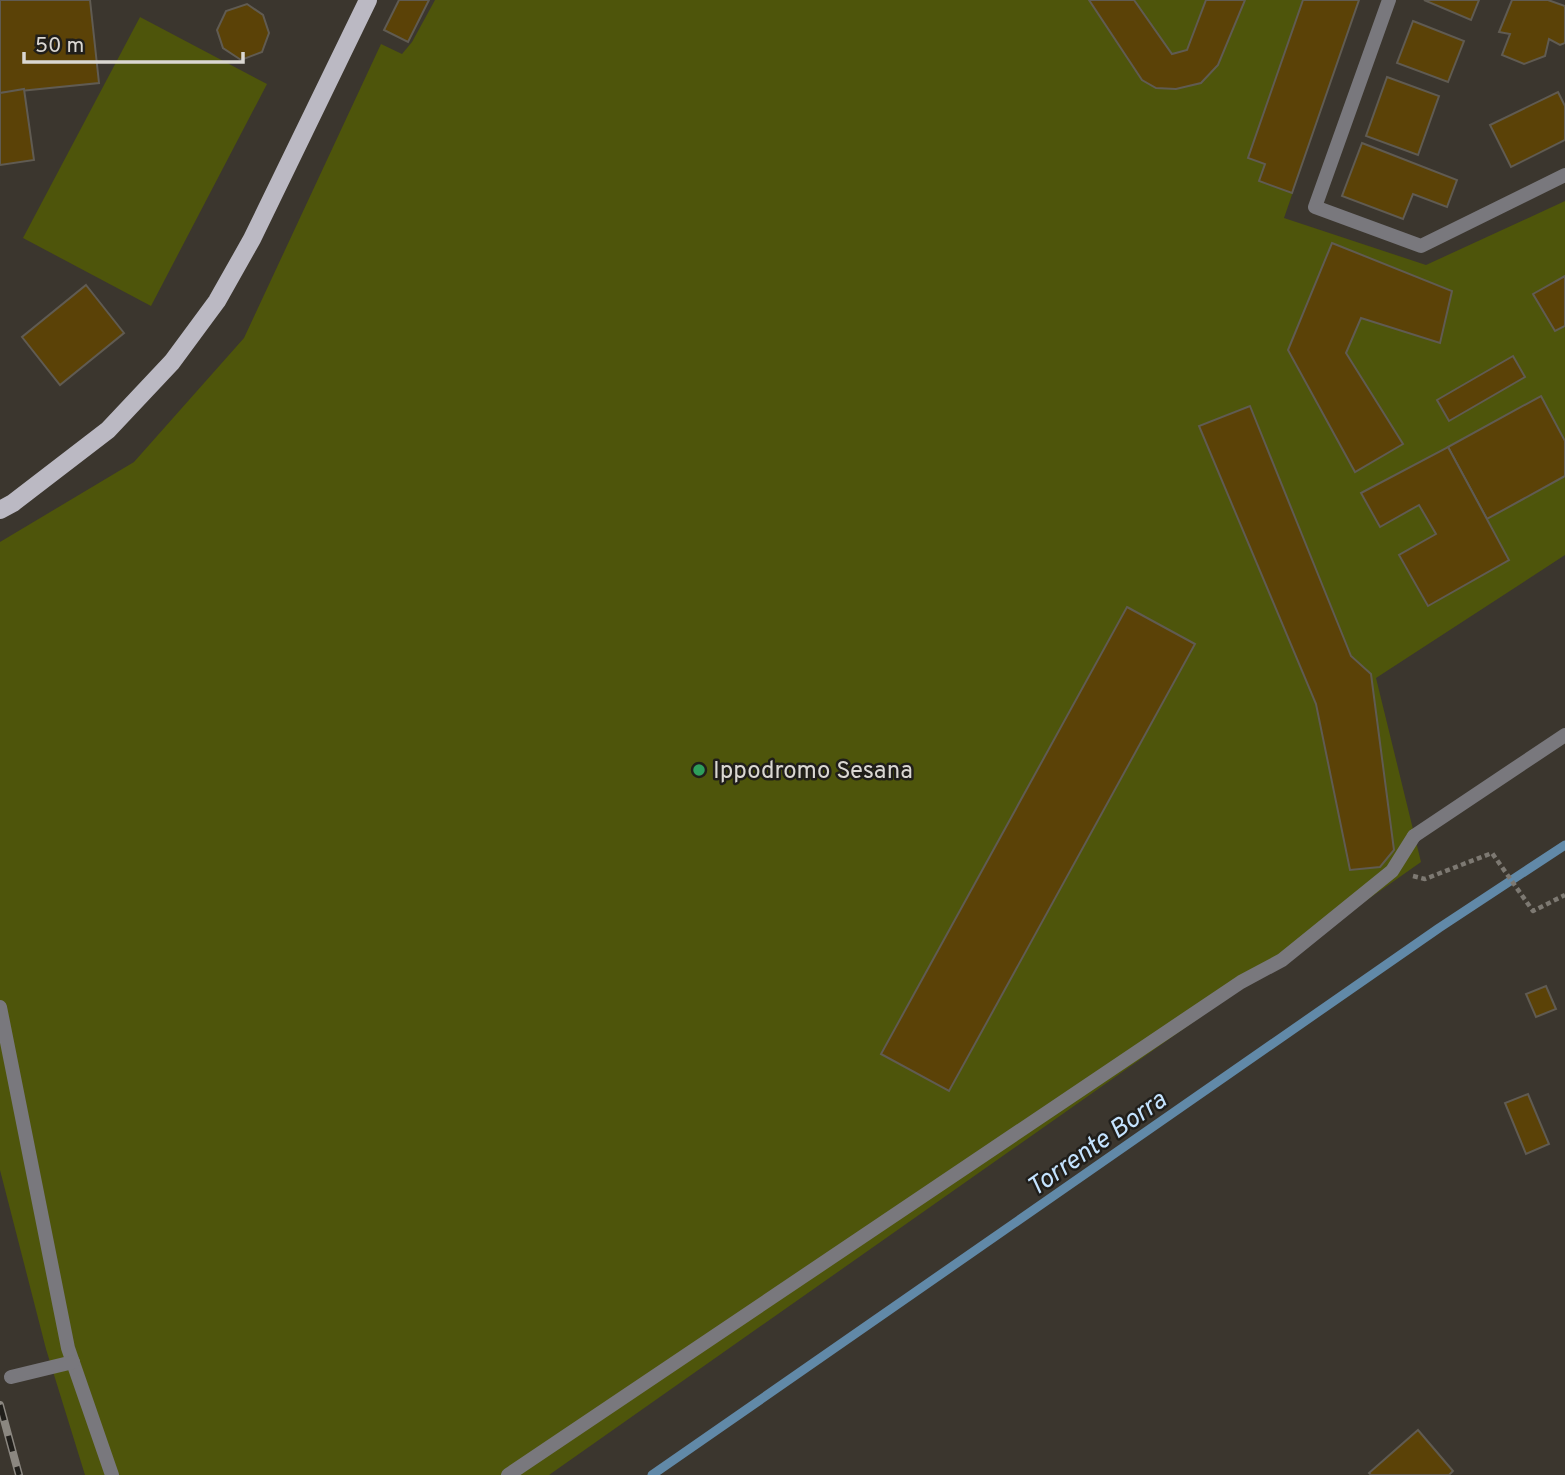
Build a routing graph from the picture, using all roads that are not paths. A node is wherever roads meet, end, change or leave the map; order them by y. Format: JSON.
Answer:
{"nodes":[{"id":1,"x":368,"y":0,"type":"edge"},
{"id":2,"x":1389,"y":0,"type":"edge"},
{"id":3,"x":1565,"y":175,"type":"edge"},
{"id":4,"x":0,"y":510,"type":"edge"},
{"id":5,"x":1565,"y":735,"type":"edge"},
{"id":6,"x":0,"y":1007,"type":"edge"},
{"id":7,"x":73,"y":1362,"type":"junction"},
{"id":8,"x":11,"y":1377,"type":"dead end"},
{"id":9,"x":111,"y":1475,"type":"edge"},
{"id":10,"x":508,"y":1475,"type":"edge"}],
"edges":[{"from":1,"to":4,"type":"main road"},
{"from":2,"to":3,"type":"street"},
{"from":5,"to":10,"type":"street"},
{"from":6,"to":7,"type":"street"},
{"from":7,"to":8,"type":"street"},
{"from":7,"to":9,"type":"street"}]}
